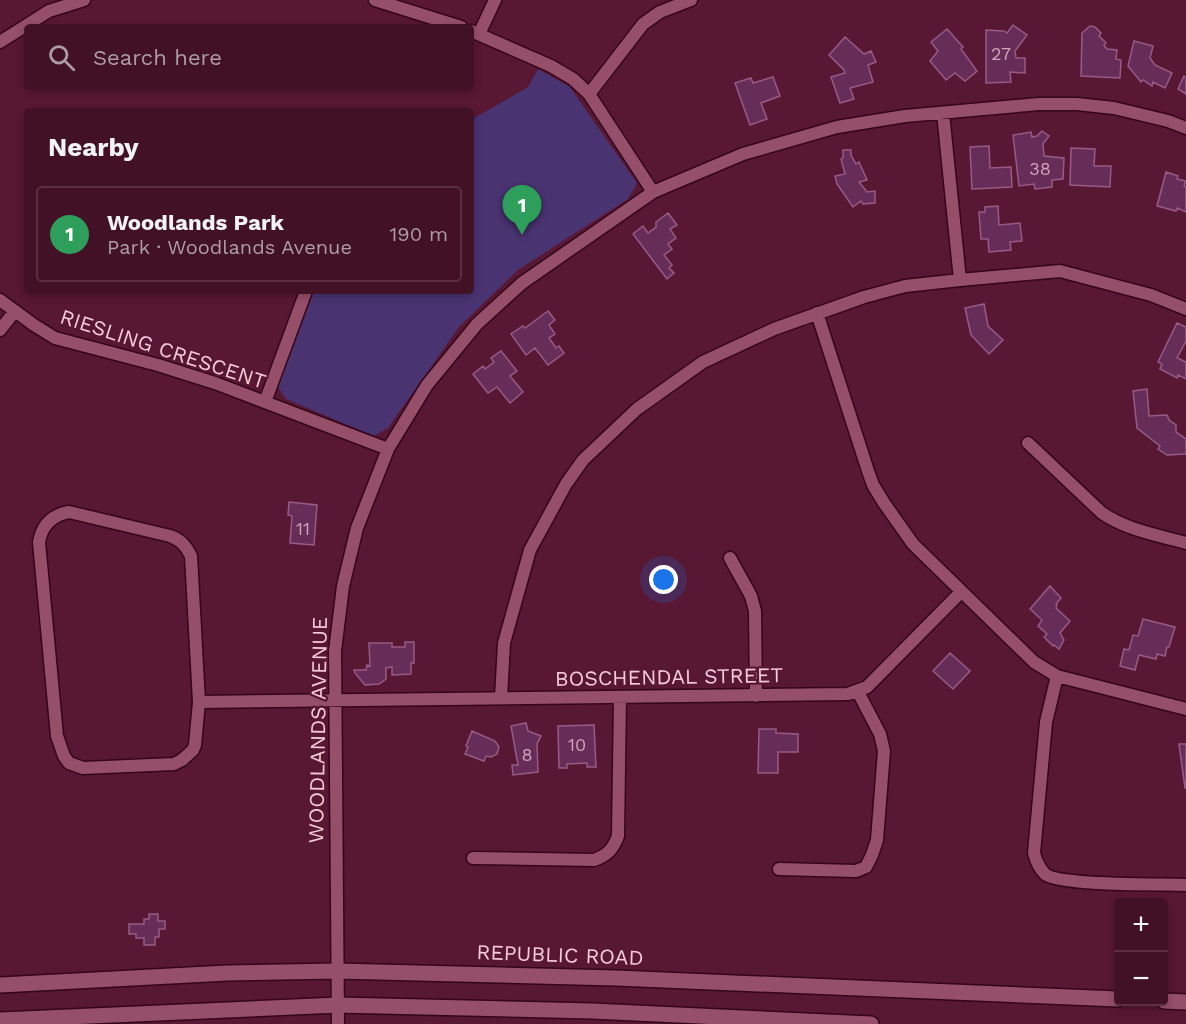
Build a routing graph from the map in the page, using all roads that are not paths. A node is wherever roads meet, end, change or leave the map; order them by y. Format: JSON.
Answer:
{"nodes":[{"id":1,"x":84,"y":0,"type":"edge"},
{"id":2,"x":375,"y":0,"type":"edge"},
{"id":3,"x":495,"y":0,"type":"edge"},
{"id":4,"x":691,"y":0,"type":"edge"},
{"id":5,"x":28,"y":24,"type":"edge"},
{"id":6,"x":451,"y":24,"type":"edge"},
{"id":7,"x":24,"y":26,"type":"edge"},
{"id":8,"x":475,"y":33,"type":"edge"},
{"id":9,"x":0,"y":42,"type":"edge"},
{"id":10,"x":589,"y":94,"type":"junction"},
{"id":11,"x":943,"y":113,"type":"junction"},
{"id":12,"x":1186,"y":128,"type":"edge"},
{"id":13,"x":653,"y":192,"type":"junction"},
{"id":14,"x":960,"y":280,"type":"junction"},
{"id":15,"x":305,"y":294,"type":"edge"},
{"id":16,"x":0,"y":300,"type":"edge"},
{"id":17,"x":1186,"y":309,"type":"edge"},
{"id":18,"x":15,"y":311,"type":"junction"},
{"id":19,"x":817,"y":313,"type":"junction"},
{"id":20,"x":0,"y":330,"type":"edge"},
{"id":21,"x":265,"y":402,"type":"junction"},
{"id":22,"x":1028,"y":443,"type":"dead end"},
{"id":23,"x":388,"y":449,"type":"junction"},
{"id":24,"x":1186,"y":543,"type":"edge"},
{"id":25,"x":730,"y":558,"type":"dead end"},
{"id":26,"x":961,"y":592,"type":"junction"},
{"id":27,"x":1057,"y":676,"type":"junction"},
{"id":28,"x":858,"y":692,"type":"junction"},
{"id":29,"x":756,"y":696,"type":"junction"},
{"id":30,"x":501,"y":698,"type":"junction"},
{"id":31,"x":620,"y":698,"type":"junction"},
{"id":32,"x":336,"y":699,"type":"junction"},
{"id":33,"x":199,"y":702,"type":"junction"},
{"id":34,"x":1186,"y":709,"type":"edge"},
{"id":35,"x":473,"y":858,"type":"dead end"},
{"id":36,"x":779,"y":869,"type":"dead end"},
{"id":37,"x":1186,"y":885,"type":"edge"},
{"id":38,"x":337,"y":971,"type":"junction"},
{"id":39,"x":0,"y":985,"type":"edge"},
{"id":40,"x":1114,"y":999,"type":"edge"},
{"id":41,"x":1168,"y":1001,"type":"edge"},
{"id":42,"x":1186,"y":1002,"type":"edge"},
{"id":43,"x":338,"y":1005,"type":"junction"},
{"id":44,"x":0,"y":1020,"type":"edge"},
{"id":45,"x":338,"y":1024,"type":"edge"},
{"id":46,"x":871,"y":1024,"type":"edge"}],
"edges":[{"from":1,"to":5,"type":"street"},
{"from":2,"to":6,"type":"street"},
{"from":3,"to":8,"type":"street"},
{"from":4,"to":10,"type":"street"},
{"from":7,"to":9,"type":"street"},
{"from":8,"to":10,"type":"street"},
{"from":10,"to":13,"type":"street"},
{"from":11,"to":12,"type":"street","name":"WOODLANDS AVENUE"},
{"from":11,"to":13,"type":"street","name":"WOODLANDS AVENUE"},
{"from":11,"to":14,"type":"street"},
{"from":13,"to":23,"type":"street","name":"WOODLANDS AVENUE"},
{"from":14,"to":17,"type":"street"},
{"from":14,"to":19,"type":"street"},
{"from":15,"to":21,"type":"street"},
{"from":16,"to":18,"type":"street","name":"RIESLING CRESCENT"},
{"from":18,"to":20,"type":"street"},
{"from":18,"to":21,"type":"street","name":"RIESLING CRESCENT"},
{"from":19,"to":26,"type":"street"},
{"from":19,"to":30,"type":"street"},
{"from":21,"to":23,"type":"street","name":"RIESLING CRESCENT"},
{"from":22,"to":24,"type":"street"},
{"from":23,"to":32,"type":"street","name":"WOODLANDS AVENUE"},
{"from":25,"to":29,"type":"street"},
{"from":26,"to":27,"type":"street"},
{"from":26,"to":28,"type":"street"},
{"from":27,"to":34,"type":"street"},
{"from":27,"to":37,"type":"street"},
{"from":28,"to":29,"type":"street","name":"BOSCHENDAL STREET"},
{"from":28,"to":36,"type":"street"},
{"from":29,"to":31,"type":"street","name":"BOSCHENDAL STREET"},
{"from":30,"to":31,"type":"street","name":"BOSCHENDAL STREET"},
{"from":30,"to":32,"type":"street","name":"BOSCHENDAL STREET"},
{"from":31,"to":35,"type":"street"},
{"from":32,"to":33,"type":"street","name":"BOSCHENDAL STREET"},
{"from":32,"to":38,"type":"street","name":"WOODLANDS AVENUE"},
{"from":33,"to":33,"type":"street"},
{"from":38,"to":39,"type":"main road","name":"REPUBLIC ROAD"},
{"from":38,"to":40,"type":"main road","name":"REPUBLIC ROAD"},
{"from":38,"to":43,"type":"street","name":"WOODLANDS AVENUE"},
{"from":41,"to":42,"type":"main road"},
{"from":43,"to":44,"type":"main road"},
{"from":43,"to":45,"type":"street","name":"WOODLANDS AVENUE"},
{"from":43,"to":46,"type":"main road"}]}
